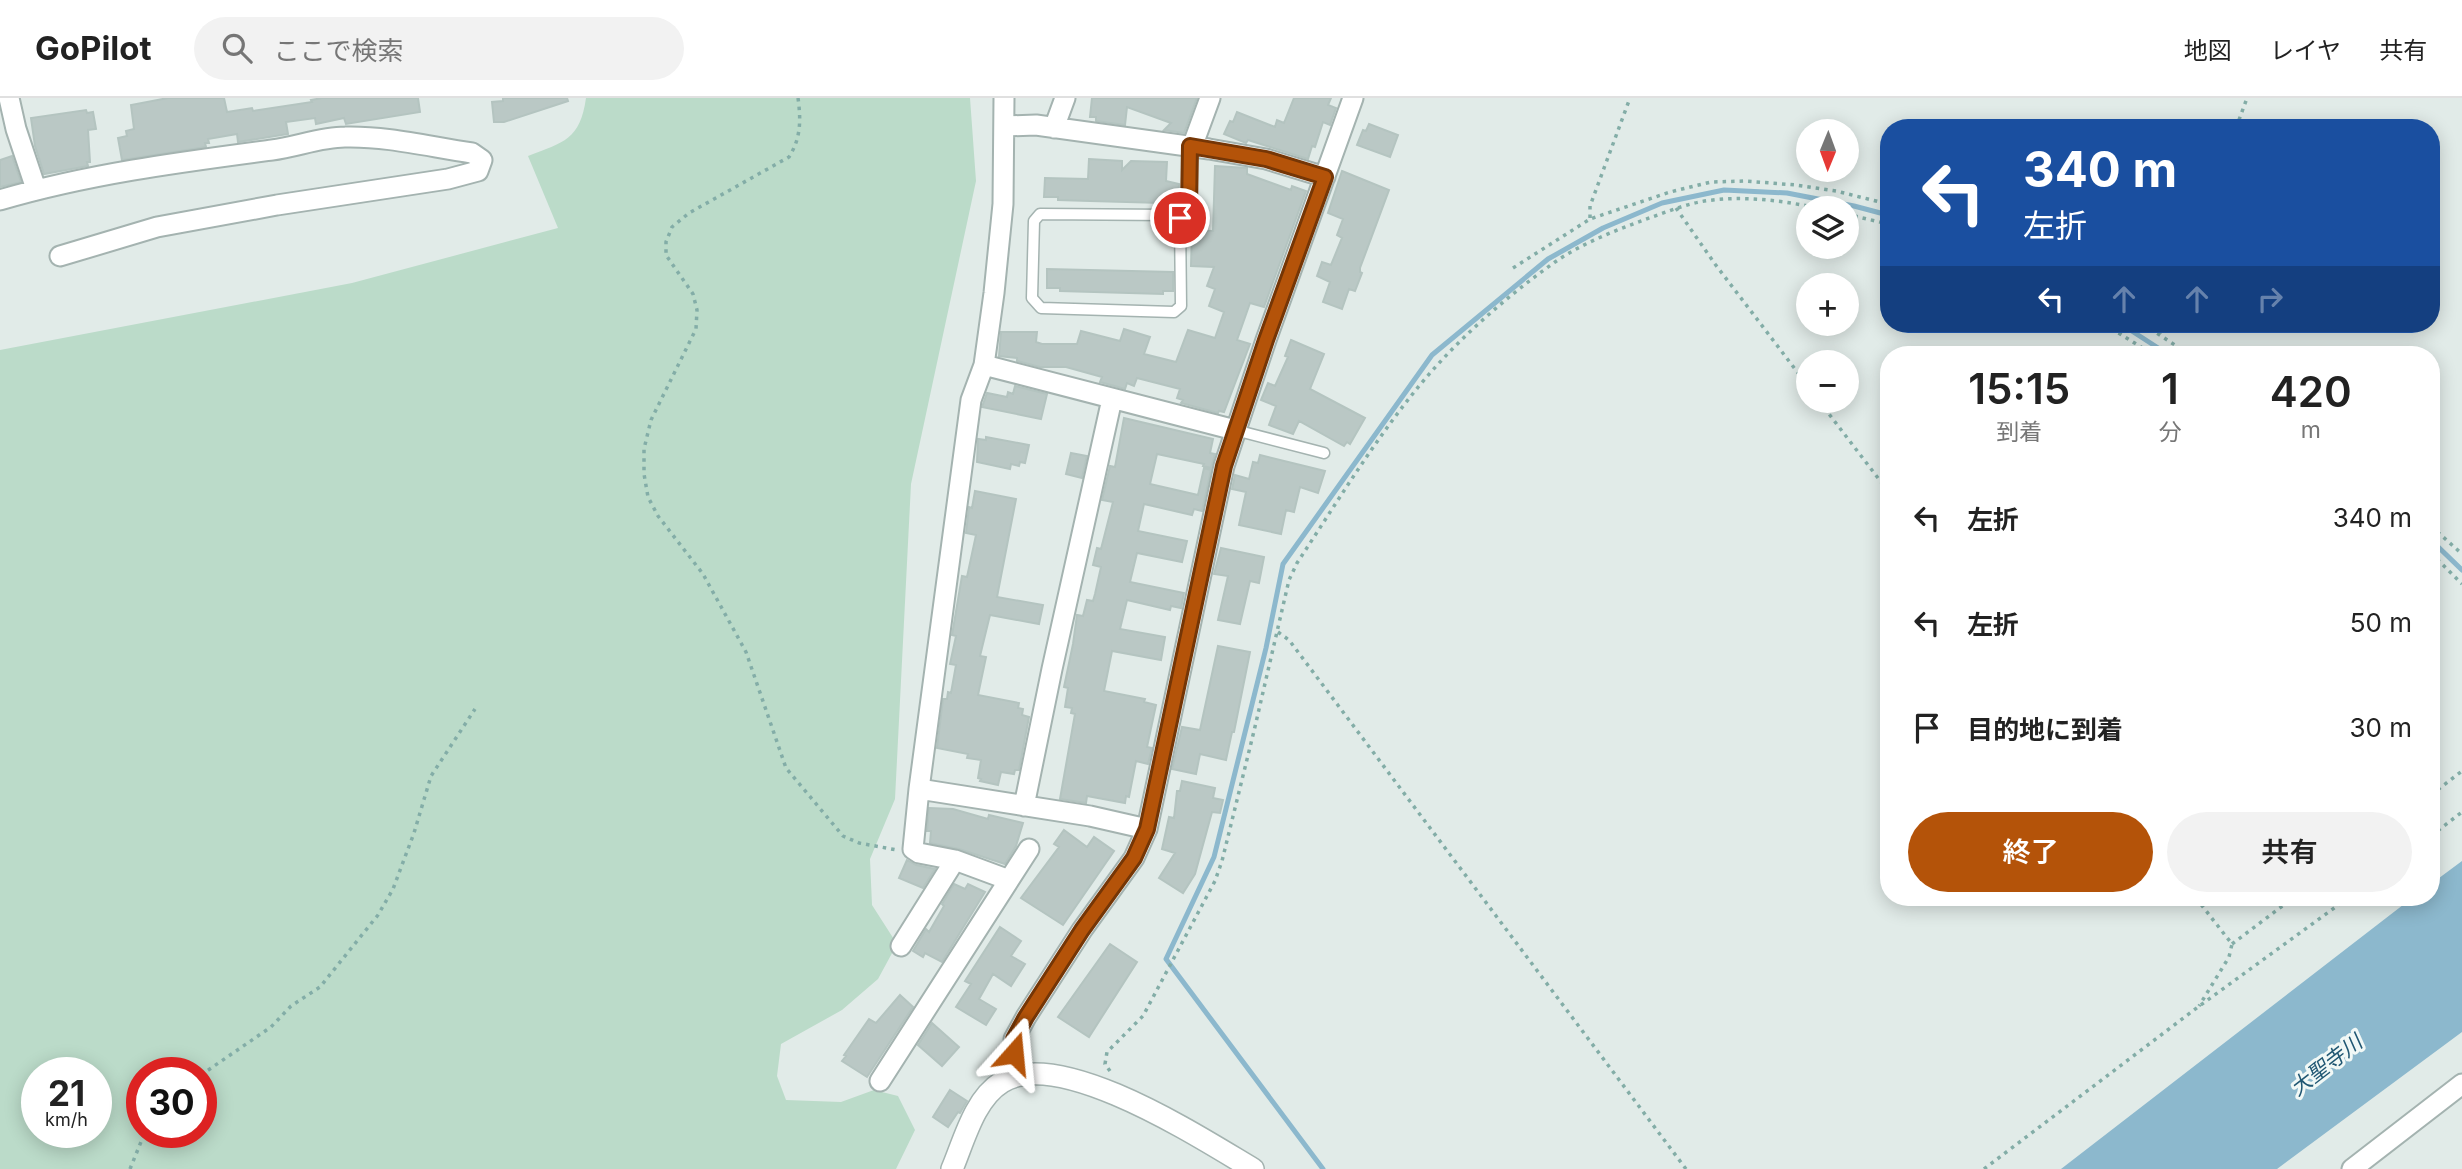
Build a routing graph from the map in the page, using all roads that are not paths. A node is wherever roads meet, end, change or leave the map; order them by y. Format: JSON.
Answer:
{"nodes":[{"id":1,"x":9,"y":98,"type":"edge"},
{"id":2,"x":1004,"y":98,"type":"edge"},
{"id":3,"x":1065,"y":98,"type":"edge"},
{"id":4,"x":1210,"y":98,"type":"edge"},
{"id":5,"x":1353,"y":98,"type":"edge"},
{"id":6,"x":1005,"y":126,"type":"junction"},
{"id":7,"x":1055,"y":128,"type":"junction"},
{"id":8,"x":1191,"y":147,"type":"junction"},
{"id":9,"x":1325,"y":177,"type":"junction"},
{"id":10,"x":36,"y":189,"type":"junction"},
{"id":11,"x":0,"y":200,"type":"edge"},
{"id":12,"x":1180,"y":218,"type":"junction"},
{"id":13,"x":60,"y":256,"type":"dead end"},
{"id":14,"x":984,"y":365,"type":"junction"},
{"id":15,"x":1112,"y":399,"type":"junction"},
{"id":16,"x":1235,"y":430,"type":"junction"},
{"id":17,"x":1324,"y":453,"type":"dead end"},
{"id":18,"x":919,"y":789,"type":"junction"},
{"id":19,"x":1024,"y":806,"type":"junction"},
{"id":20,"x":1147,"y":829,"type":"junction"},
{"id":21,"x":1029,"y":849,"type":"dead end"},
{"id":22,"x":955,"y":860,"type":"junction"},
{"id":23,"x":1009,"y":880,"type":"junction"},
{"id":24,"x":901,"y":946,"type":"dead end"},
{"id":25,"x":1014,"y":1076,"type":"junction"},
{"id":26,"x":880,"y":1081,"type":"dead end"},
{"id":27,"x":2462,"y":1084,"type":"edge"},
{"id":28,"x":952,"y":1169,"type":"edge"},
{"id":29,"x":1253,"y":1169,"type":"edge"},
{"id":30,"x":2352,"y":1169,"type":"edge"}],
"edges":[{"from":1,"to":10,"type":"street"},
{"from":2,"to":6,"type":"street"},
{"from":3,"to":7,"type":"street"},
{"from":4,"to":8,"type":"street"},
{"from":5,"to":9,"type":"street"},
{"from":6,"to":7,"type":"street"},
{"from":6,"to":14,"type":"street"},
{"from":7,"to":8,"type":"street"},
{"from":8,"to":9,"type":"street"},
{"from":8,"to":12,"type":"lane"},
{"from":9,"to":16,"type":"street"},
{"from":10,"to":11,"type":"street"},
{"from":10,"to":13,"type":"street"},
{"from":12,"to":12,"type":"lane"},
{"from":14,"to":15,"type":"street"},
{"from":14,"to":18,"type":"street"},
{"from":15,"to":16,"type":"street"},
{"from":15,"to":19,"type":"street"},
{"from":16,"to":17,"type":"lane"},
{"from":16,"to":20,"type":"street"},
{"from":18,"to":19,"type":"street"},
{"from":18,"to":22,"type":"street"},
{"from":19,"to":20,"type":"street"},
{"from":20,"to":25,"type":"street"},
{"from":21,"to":23,"type":"street"},
{"from":22,"to":23,"type":"street"},
{"from":22,"to":24,"type":"street"},
{"from":23,"to":26,"type":"street"},
{"from":25,"to":28,"type":"street"},
{"from":25,"to":29,"type":"street"},
{"from":27,"to":30,"type":"street"}]}
